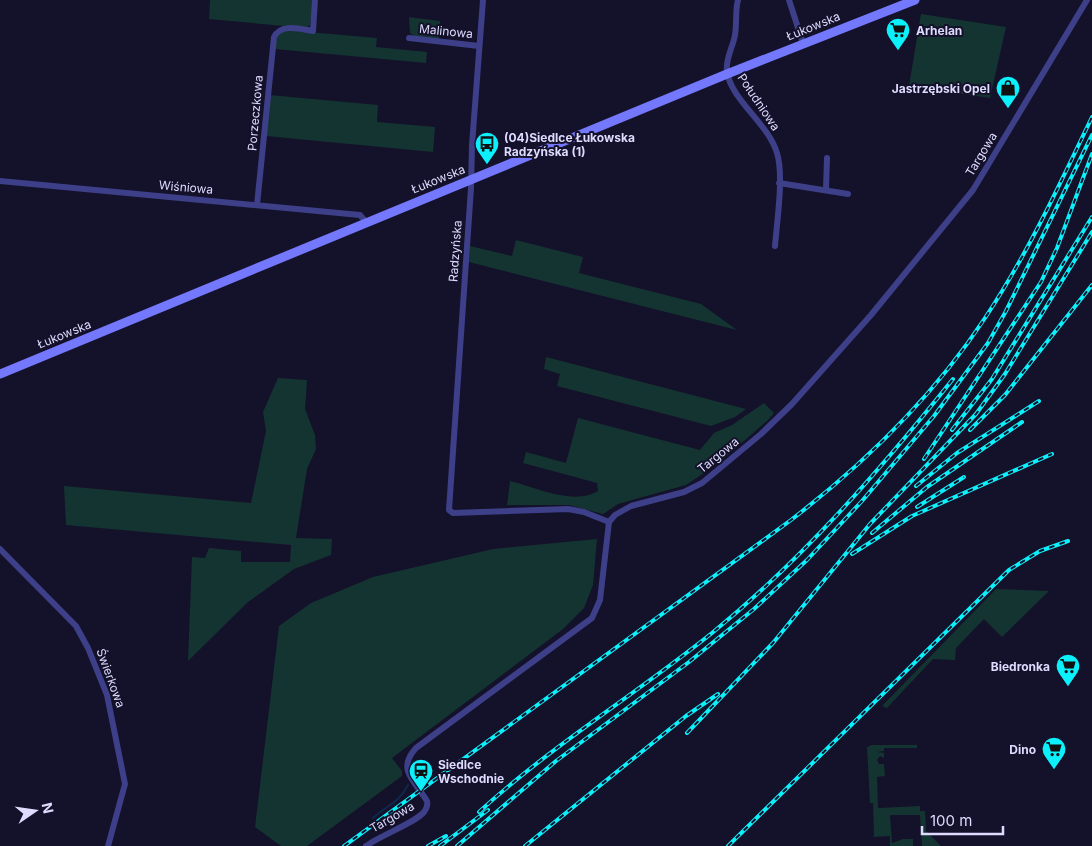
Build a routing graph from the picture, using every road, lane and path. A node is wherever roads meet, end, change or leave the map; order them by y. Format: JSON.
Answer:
{"nodes":[{"id":1,"x":315,"y":0,"type":"edge"},
{"id":2,"x":484,"y":0,"type":"edge"},
{"id":3,"x":738,"y":0,"type":"edge"},
{"id":4,"x":789,"y":0,"type":"edge"},
{"id":5,"x":914,"y":0,"type":"edge"},
{"id":6,"x":1087,"y":0,"type":"edge"},
{"id":7,"x":409,"y":38,"type":"dead end"},
{"id":8,"x":804,"y":43,"type":"junction"},
{"id":9,"x":479,"y":46,"type":"junction"},
{"id":10,"x":727,"y":74,"type":"junction"},
{"id":11,"x":827,"y":158,"type":"dead end"},
{"id":12,"x":471,"y":180,"type":"junction"},
{"id":13,"x":0,"y":181,"type":"edge"},
{"id":14,"x":779,"y":183,"type":"junction"},
{"id":15,"x":826,"y":190,"type":"junction"},
{"id":16,"x":848,"y":194,"type":"dead end"},
{"id":17,"x":257,"y":205,"type":"junction"},
{"id":18,"x":366,"y":222,"type":"junction"},
{"id":19,"x":776,"y":246,"type":"dead end"},
{"id":20,"x":0,"y":374,"type":"edge"},
{"id":21,"x":609,"y":522,"type":"junction"},
{"id":22,"x":0,"y":549,"type":"edge"},
{"id":23,"x":108,"y":846,"type":"edge"},
{"id":24,"x":366,"y":846,"type":"edge"}],
"edges":[{"from":1,"to":17,"type":"street","name":"Porzeczkowa"},
{"from":2,"to":9,"type":"street","name":"Radzyńska"},
{"from":3,"to":10,"type":"street","name":"Południowa"},
{"from":4,"to":8,"type":"street"},
{"from":5,"to":8,"type":"main road","name":"Łukowska"},
{"from":6,"to":21,"type":"street","name":"Targowa"},
{"from":7,"to":9,"type":"street","name":"Malinowa"},
{"from":8,"to":10,"type":"main road","name":"Łukowska"},
{"from":9,"to":12,"type":"street","name":"Radzyńska"},
{"from":10,"to":12,"type":"main road","name":"Łukowska"},
{"from":10,"to":14,"type":"street","name":"Południowa"},
{"from":11,"to":15,"type":"street"},
{"from":12,"to":18,"type":"main road","name":"Łukowska"},
{"from":12,"to":21,"type":"street","name":"Radzyńska"},
{"from":13,"to":17,"type":"street","name":"Wiśniowa"},
{"from":14,"to":15,"type":"street"},
{"from":14,"to":19,"type":"street","name":"Południowa"},
{"from":15,"to":16,"type":"street"},
{"from":17,"to":18,"type":"street","name":"Wiśniowa"},
{"from":18,"to":20,"type":"main road","name":"Łukowska"},
{"from":21,"to":24,"type":"street","name":"Targowa"},
{"from":22,"to":23,"type":"street","name":"Świerkowa"}]}
